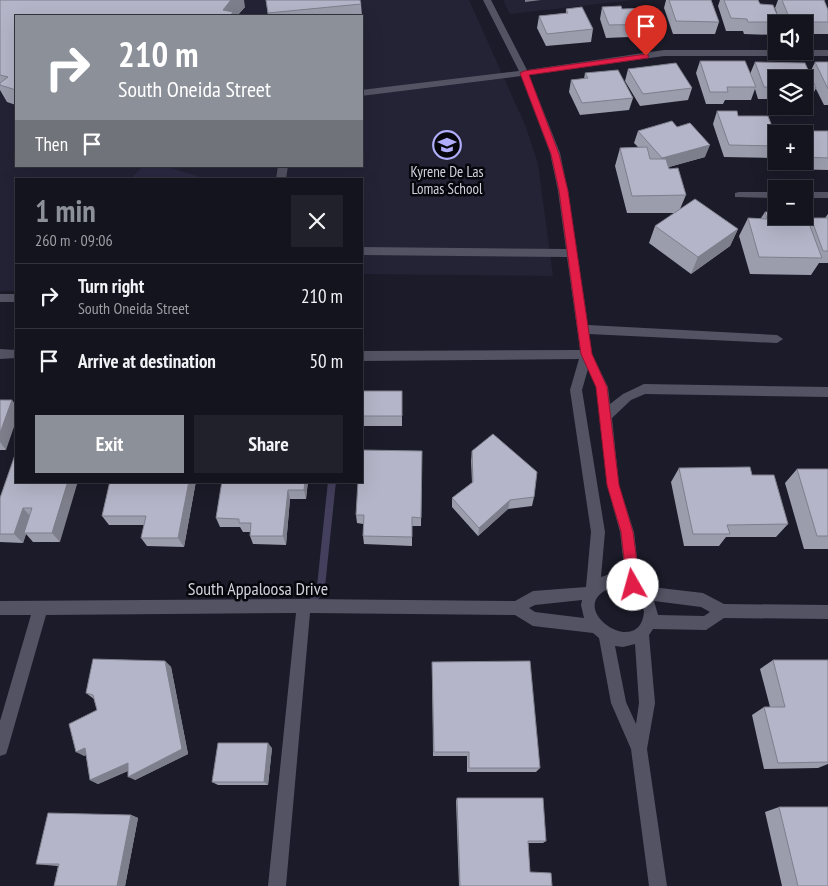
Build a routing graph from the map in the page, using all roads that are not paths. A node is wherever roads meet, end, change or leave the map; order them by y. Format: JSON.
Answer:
{"nodes":[{"id":1,"x":487,"y":0,"type":"edge"},
{"id":2,"x":828,"y":53,"type":"edge"},
{"id":3,"x":524,"y":73,"type":"junction"},
{"id":4,"x":363,"y":93,"type":"edge"},
{"id":5,"x":738,"y":195,"type":"dead end"},
{"id":6,"x":768,"y":195,"type":"edge"},
{"id":7,"x":813,"y":195,"type":"edge"},
{"id":8,"x":828,"y":195,"type":"edge"},
{"id":9,"x":363,"y":251,"type":"edge"},
{"id":10,"x":572,"y":252,"type":"junction"},
{"id":11,"x":0,"y":298,"type":"edge"},
{"id":12,"x":15,"y":298,"type":"edge"},
{"id":13,"x":583,"y":329,"type":"junction"},
{"id":14,"x":777,"y":339,"type":"dead end"},
{"id":15,"x":0,"y":354,"type":"edge"},
{"id":16,"x":15,"y":354,"type":"edge"},
{"id":17,"x":586,"y":354,"type":"junction"},
{"id":18,"x":363,"y":356,"type":"edge"},
{"id":19,"x":828,"y":392,"type":"edge"},
{"id":20,"x":606,"y":415,"type":"junction"},
{"id":21,"x":638,"y":589,"type":"junction"},
{"id":22,"x":592,"y":591,"type":"junction"},
{"id":23,"x":304,"y":606,"type":"junction"},
{"id":24,"x":0,"y":608,"type":"edge"},
{"id":25,"x":40,"y":608,"type":"junction"},
{"id":26,"x":517,"y":608,"type":"junction"},
{"id":27,"x":722,"y":611,"type":"junction"},
{"id":28,"x":828,"y":612,"type":"edge"},
{"id":29,"x":646,"y":628,"type":"junction"},
{"id":30,"x":601,"y":631,"type":"junction"},
{"id":31,"x":0,"y":748,"type":"edge"},
{"id":32,"x":639,"y":748,"type":"junction"},
{"id":33,"x":277,"y":886,"type":"edge"},
{"id":34,"x":658,"y":886,"type":"edge"}],
"edges":[{"from":1,"to":3,"type":"street"},
{"from":2,"to":3,"type":"street"},
{"from":3,"to":4,"type":"street"},
{"from":3,"to":10,"type":"street"},
{"from":5,"to":6,"type":"street"},
{"from":7,"to":8,"type":"street"},
{"from":9,"to":10,"type":"street"},
{"from":10,"to":13,"type":"street"},
{"from":11,"to":12,"type":"street"},
{"from":13,"to":14,"type":"street"},
{"from":13,"to":17,"type":"street"},
{"from":15,"to":16,"type":"street"},
{"from":17,"to":18,"type":"street"},
{"from":17,"to":20,"type":"street"},
{"from":17,"to":22,"type":"street"},
{"from":19,"to":20,"type":"street"},
{"from":20,"to":21,"type":"street"},
{"from":21,"to":22,"type":"street"},
{"from":21,"to":27,"type":"street"},
{"from":21,"to":29,"type":"street"},
{"from":22,"to":26,"type":"street","name":"South Appaloosa Drive"},
{"from":22,"to":30,"type":"street"},
{"from":23,"to":25,"type":"street","name":"South Appaloosa Drive"},
{"from":23,"to":26,"type":"street","name":"South Appaloosa Drive"},
{"from":23,"to":33,"type":"street"},
{"from":24,"to":25,"type":"street","name":"South Appaloosa Drive"},
{"from":25,"to":31,"type":"street"},
{"from":26,"to":30,"type":"street","name":"South Appaloosa Drive"},
{"from":27,"to":28,"type":"street"},
{"from":27,"to":29,"type":"street"},
{"from":29,"to":30,"type":"street"},
{"from":29,"to":32,"type":"street"},
{"from":30,"to":32,"type":"street"},
{"from":32,"to":34,"type":"street"}]}
